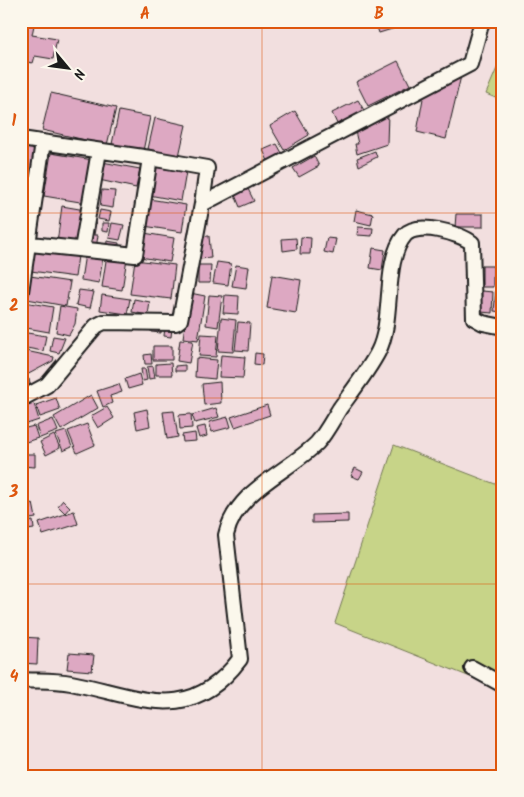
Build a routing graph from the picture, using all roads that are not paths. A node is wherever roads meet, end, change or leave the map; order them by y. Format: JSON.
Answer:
{"nodes":[{"id":1,"x":482,"y":21,"type":"edge"},
{"id":2,"x":21,"y":140,"type":"edge"},
{"id":3,"x":43,"y":142,"type":"junction"},
{"id":4,"x":99,"y":151,"type":"junction"},
{"id":5,"x":150,"y":158,"type":"junction"},
{"id":6,"x":202,"y":204,"type":"junction"},
{"id":7,"x":24,"y":243,"type":"edge"},
{"id":8,"x":82,"y":250,"type":"junction"},
{"id":9,"x":21,"y":292,"type":"edge"},
{"id":10,"x":503,"y":327,"type":"edge"},
{"id":11,"x":21,"y":399,"type":"edge"},
{"id":12,"x":472,"y":668,"type":"dead end"},
{"id":13,"x":21,"y":680,"type":"edge"},
{"id":14,"x":503,"y":684,"type":"edge"}],
"edges":[{"from":1,"to":6,"type":"street"},
{"from":2,"to":3,"type":"street"},
{"from":3,"to":4,"type":"street"},
{"from":3,"to":7,"type":"street"},
{"from":4,"to":5,"type":"street"},
{"from":4,"to":8,"type":"street"},
{"from":5,"to":6,"type":"street"},
{"from":5,"to":8,"type":"street"},
{"from":6,"to":11,"type":"street"},
{"from":7,"to":8,"type":"street"},
{"from":7,"to":9,"type":"street"},
{"from":10,"to":13,"type":"street"},
{"from":12,"to":14,"type":"street"}]}
